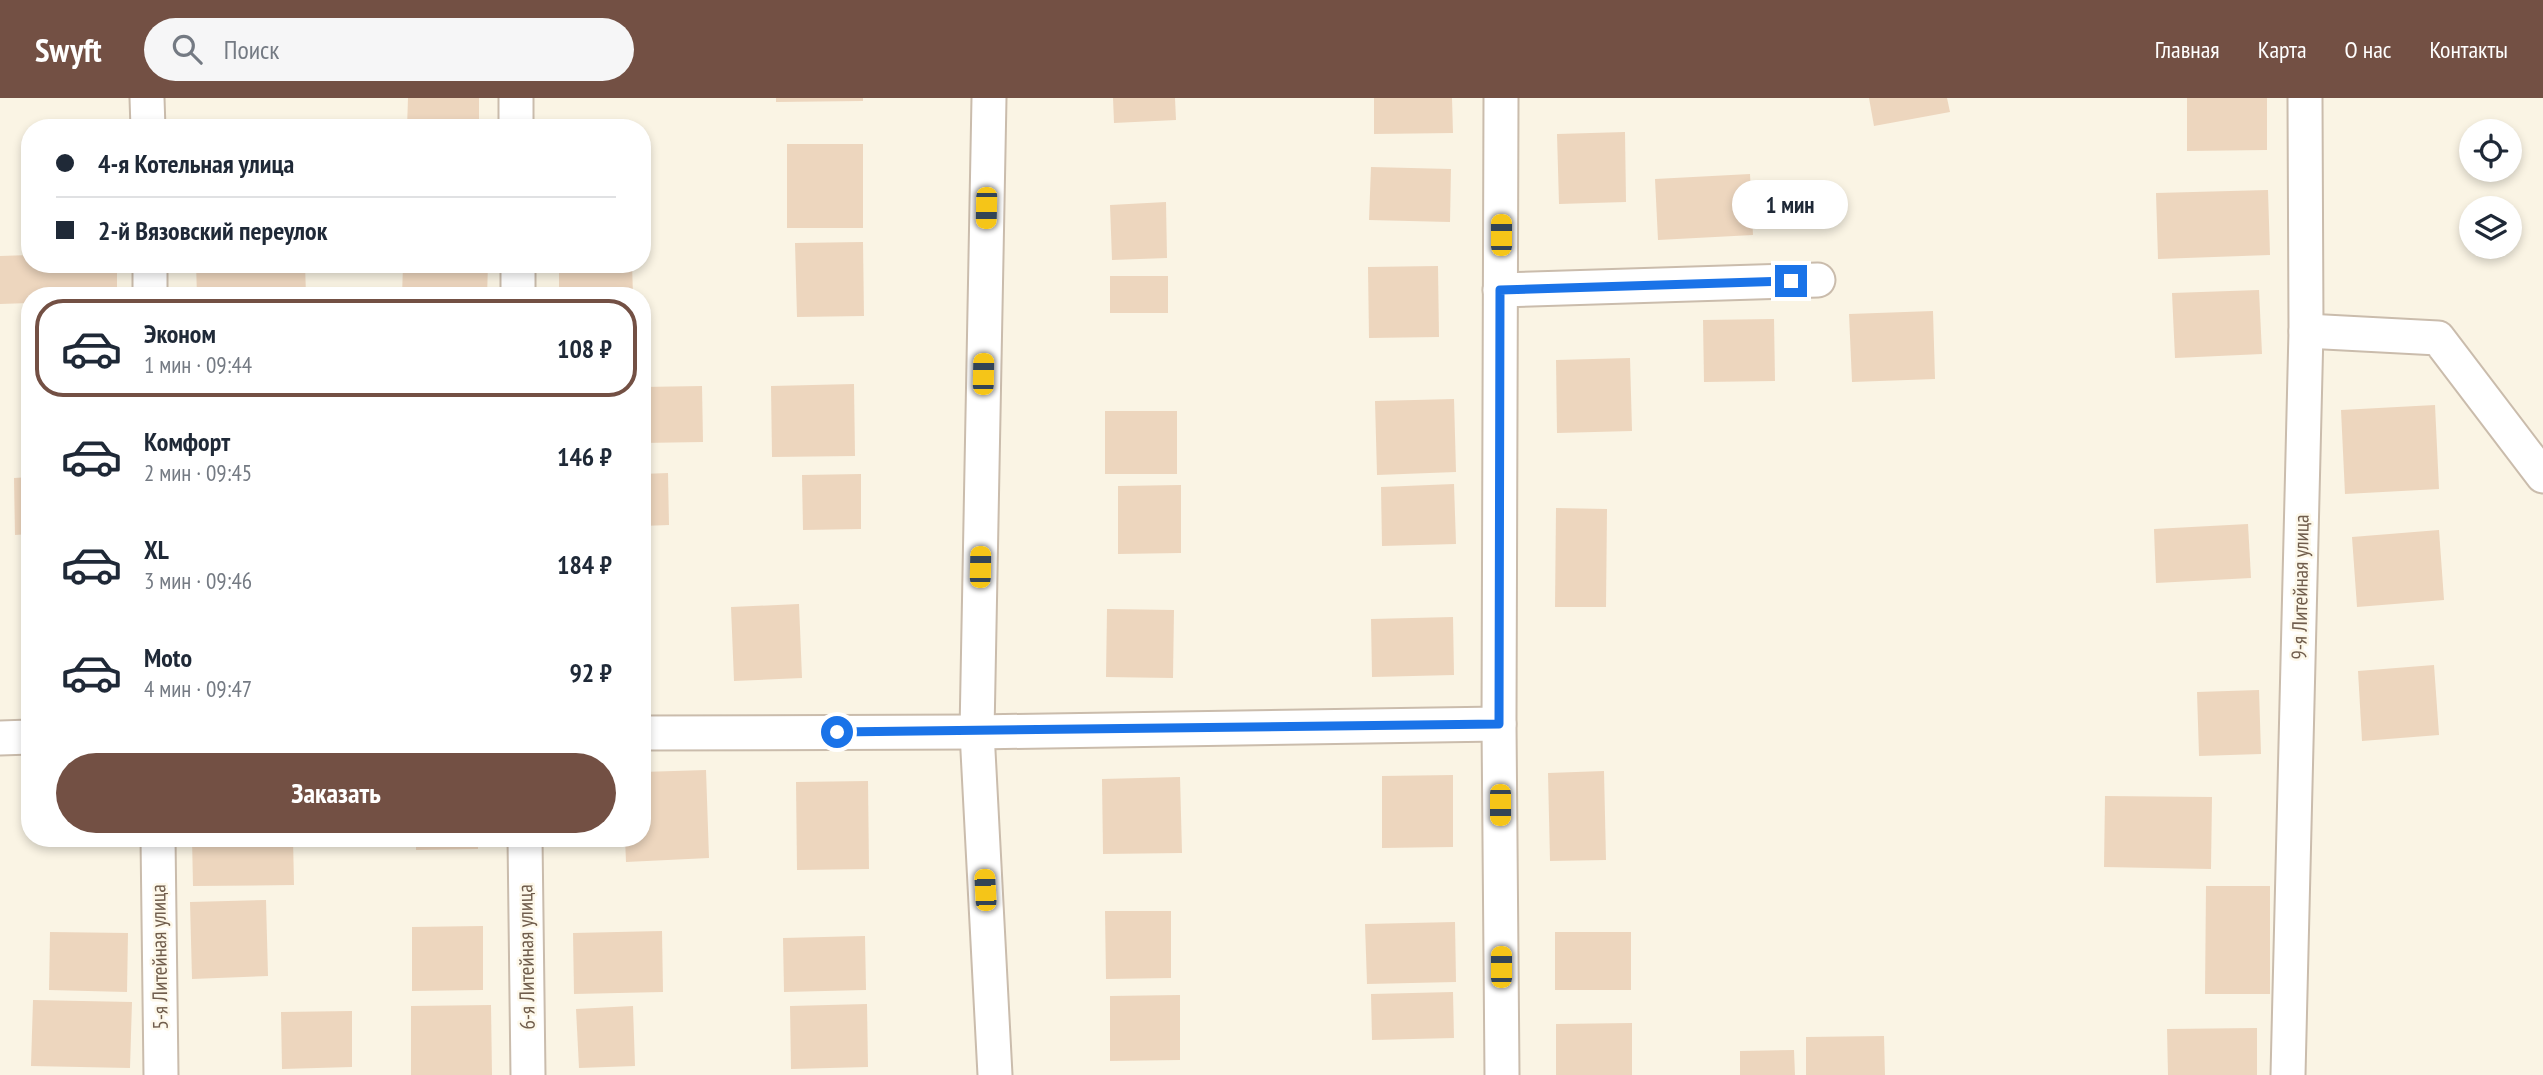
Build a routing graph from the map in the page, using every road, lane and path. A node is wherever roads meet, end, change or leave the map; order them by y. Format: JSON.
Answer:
{"nodes":[{"id":1,"x":147,"y":98,"type":"edge"},
{"id":2,"x":516,"y":98,"type":"edge"},
{"id":3,"x":989,"y":98,"type":"edge"},
{"id":4,"x":1501,"y":98,"type":"edge"},
{"id":5,"x":2305,"y":98,"type":"edge"},
{"id":6,"x":148,"y":119,"type":"edge"},
{"id":7,"x":516,"y":119,"type":"edge"},
{"id":8,"x":1818,"y":280,"type":"dead end"},
{"id":9,"x":1500,"y":290,"type":"junction"},
{"id":10,"x":2306,"y":331,"type":"junction"},
{"id":11,"x":2543,"y":476,"type":"edge"},
{"id":12,"x":1499,"y":724,"type":"junction"},
{"id":13,"x":977,"y":732,"type":"junction"},
{"id":14,"x":651,"y":733,"type":"edge"},
{"id":15,"x":21,"y":737,"type":"edge"},
{"id":16,"x":0,"y":738,"type":"edge"},
{"id":17,"x":158,"y":847,"type":"edge"},
{"id":18,"x":525,"y":847,"type":"edge"},
{"id":19,"x":161,"y":1075,"type":"edge"},
{"id":20,"x":527,"y":1075,"type":"edge"},
{"id":21,"x":995,"y":1075,"type":"edge"},
{"id":22,"x":1502,"y":1075,"type":"edge"},
{"id":23,"x":2288,"y":1075,"type":"edge"}],
"edges":[{"from":1,"to":6,"type":"street"},
{"from":2,"to":7,"type":"street"},
{"from":3,"to":13,"type":"street"},
{"from":4,"to":9,"type":"street"},
{"from":5,"to":10,"type":"street","name":"9-я Литейная улица"},
{"from":8,"to":9,"type":"street"},
{"from":9,"to":12,"type":"street"},
{"from":10,"to":11,"type":"street"},
{"from":10,"to":23,"type":"street","name":"9-я Литейная улица"},
{"from":12,"to":13,"type":"street"},
{"from":12,"to":22,"type":"street"},
{"from":13,"to":14,"type":"street"},
{"from":13,"to":21,"type":"street"},
{"from":15,"to":16,"type":"street"},
{"from":17,"to":19,"type":"street","name":"5-я Литейная улица"},
{"from":18,"to":20,"type":"street","name":"6-я Литейная улица"}]}
